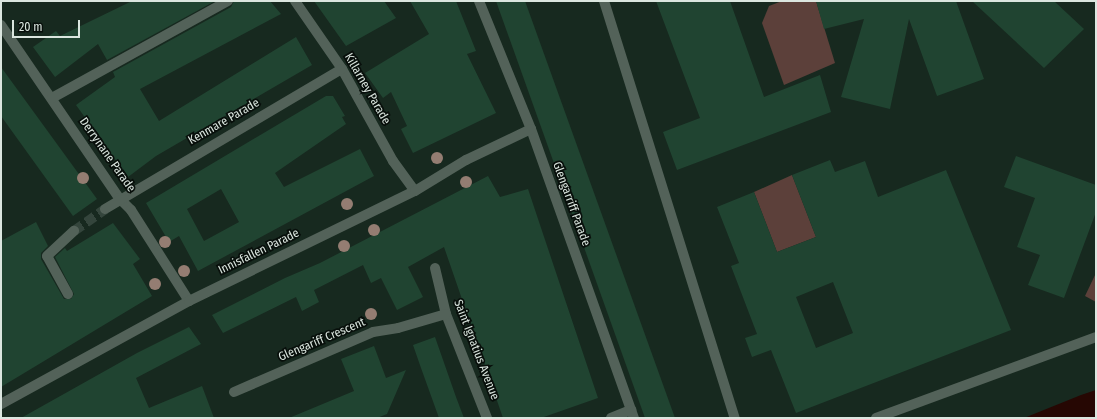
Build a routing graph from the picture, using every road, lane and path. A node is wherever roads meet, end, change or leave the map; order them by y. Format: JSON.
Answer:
{"nodes":[{"id":1,"x":228,"y":1,"type":"edge"},
{"id":2,"x":295,"y":1,"type":"edge"},
{"id":3,"x":479,"y":1,"type":"edge"},
{"id":4,"x":604,"y":1,"type":"edge"},
{"id":5,"x":1,"y":25,"type":"edge"},
{"id":6,"x":342,"y":69,"type":"junction"},
{"id":7,"x":52,"y":98,"type":"junction"},
{"id":8,"x":531,"y":129,"type":"junction"},
{"id":9,"x":415,"y":191,"type":"junction"},
{"id":10,"x":119,"y":198,"type":"junction"},
{"id":11,"x":105,"y":209,"type":"tunnel mouth"},
{"id":12,"x":74,"y":232,"type":"tunnel mouth"},
{"id":13,"x":435,"y":268,"type":"dead end"},
{"id":14,"x":68,"y":294,"type":"dead end"},
{"id":15,"x":188,"y":301,"type":"junction"},
{"id":16,"x":446,"y":314,"type":"junction"},
{"id":17,"x":1096,"y":337,"type":"edge"},
{"id":18,"x":234,"y":392,"type":"dead end"},
{"id":19,"x":1,"y":404,"type":"edge"},
{"id":20,"x":632,"y":414,"type":"edge"},
{"id":21,"x":487,"y":418,"type":"edge"},
{"id":22,"x":611,"y":418,"type":"edge"},
{"id":23,"x":735,"y":418,"type":"edge"},
{"id":24,"x":876,"y":418,"type":"edge"}],
"edges":[{"from":1,"to":7,"type":"street"},
{"from":2,"to":6,"type":"street","name":"Killarney Parade"},
{"from":3,"to":8,"type":"street","name":"Glengarriff Parade"},
{"from":4,"to":23,"type":"street"},
{"from":5,"to":7,"type":"street","name":"Derrynane Parade"},
{"from":6,"to":9,"type":"street","name":"Killarney Parade"},
{"from":6,"to":10,"type":"street","name":"Kenmare Parade"},
{"from":7,"to":10,"type":"street","name":"Derrynane Parade"},
{"from":8,"to":9,"type":"street","name":"Innisfallen Parade"},
{"from":8,"to":20,"type":"street","name":"Glengarriff Parade"},
{"from":9,"to":15,"type":"street","name":"Innisfallen Parade"},
{"from":10,"to":11,"type":"street","name":"Kenmare Parade"},
{"from":10,"to":15,"type":"street","name":"Derrynane Parade"},
{"from":12,"to":14,"type":"street"},
{"from":13,"to":16,"type":"street","name":"Saint Ignatius Avenue"},
{"from":15,"to":19,"type":"street","name":"Innisfallen Parade"},
{"from":16,"to":18,"type":"street","name":"Glengariff Crescent"},
{"from":16,"to":21,"type":"street","name":"Saint Ignatius Avenue"},
{"from":17,"to":24,"type":"street"},
{"from":20,"to":22,"type":"street"}]}
